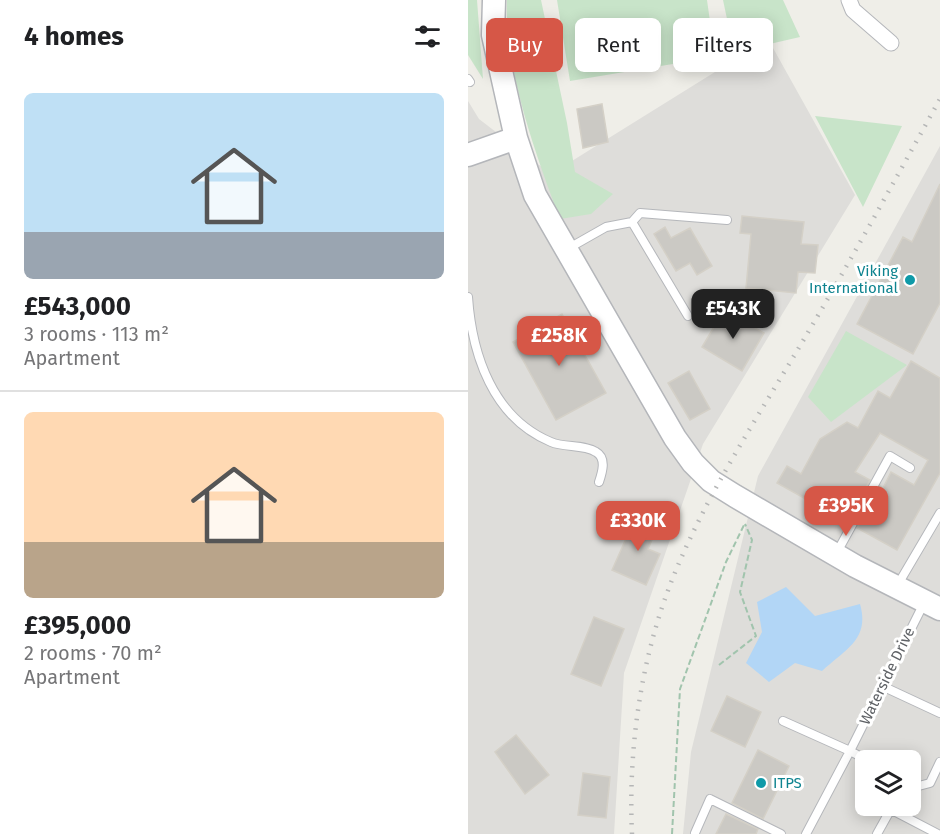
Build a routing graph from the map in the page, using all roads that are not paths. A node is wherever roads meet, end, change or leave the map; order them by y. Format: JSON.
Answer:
{"nodes":[{"id":1,"x":494,"y":0,"type":"edge"},
{"id":2,"x":849,"y":0,"type":"edge"},
{"id":3,"x":891,"y":43,"type":"dead end"},
{"id":4,"x":516,"y":138,"type":"junction"},
{"id":5,"x":468,"y":155,"type":"edge"},
{"id":6,"x":727,"y":220,"type":"dead end"},
{"id":7,"x":632,"y":222,"type":"junction"},
{"id":8,"x":567,"y":249,"type":"junction"},
{"id":9,"x":468,"y":297,"type":"edge"},
{"id":10,"x":688,"y":316,"type":"dead end"},
{"id":11,"x":910,"y":468,"type":"dead end"},
{"id":12,"x":599,"y":482,"type":"dead end"},
{"id":13,"x":940,"y":513,"type":"edge"},
{"id":14,"x":836,"y":555,"type":"junction"},
{"id":15,"x":896,"y":587,"type":"junction"},
{"id":16,"x":932,"y":605,"type":"edge"},
{"id":17,"x":882,"y":686,"type":"junction"},
{"id":18,"x":940,"y":713,"type":"edge"},
{"id":19,"x":783,"y":720,"type":"dead end"},
{"id":20,"x":850,"y":751,"type":"junction"},
{"id":21,"x":855,"y":754,"type":"edge"},
{"id":22,"x":940,"y":762,"type":"edge"},
{"id":23,"x":921,"y":785,"type":"edge"},
{"id":24,"x":886,"y":816,"type":"edge"},
{"id":25,"x":907,"y":816,"type":"edge"},
{"id":26,"x":694,"y":833,"type":"edge"},
{"id":27,"x":781,"y":834,"type":"edge"},
{"id":28,"x":806,"y":834,"type":"edge"},
{"id":29,"x":877,"y":834,"type":"edge"},
{"id":30,"x":938,"y":834,"type":"edge"}],
"edges":[{"from":1,"to":4,"type":"street"},
{"from":2,"to":3,"type":"street"},
{"from":4,"to":5,"type":"street"},
{"from":4,"to":8,"type":"street"},
{"from":6,"to":7,"type":"lane"},
{"from":7,"to":8,"type":"lane"},
{"from":7,"to":10,"type":"lane"},
{"from":8,"to":14,"type":"street"},
{"from":9,"to":12,"type":"lane"},
{"from":11,"to":14,"type":"lane"},
{"from":13,"to":15,"type":"lane"},
{"from":14,"to":15,"type":"street"},
{"from":15,"to":16,"type":"street"},
{"from":16,"to":17,"type":"lane","name":"Waterside Drive"},
{"from":17,"to":18,"type":"lane"},
{"from":17,"to":20,"type":"lane","name":"Waterside Drive"},
{"from":19,"to":20,"type":"lane"},
{"from":20,"to":21,"type":"lane"},
{"from":20,"to":28,"type":"lane","name":"Waterside Drive"},
{"from":22,"to":23,"type":"lane"},
{"from":24,"to":29,"type":"lane"},
{"from":25,"to":30,"type":"lane"},
{"from":26,"to":27,"type":"lane"}]}
